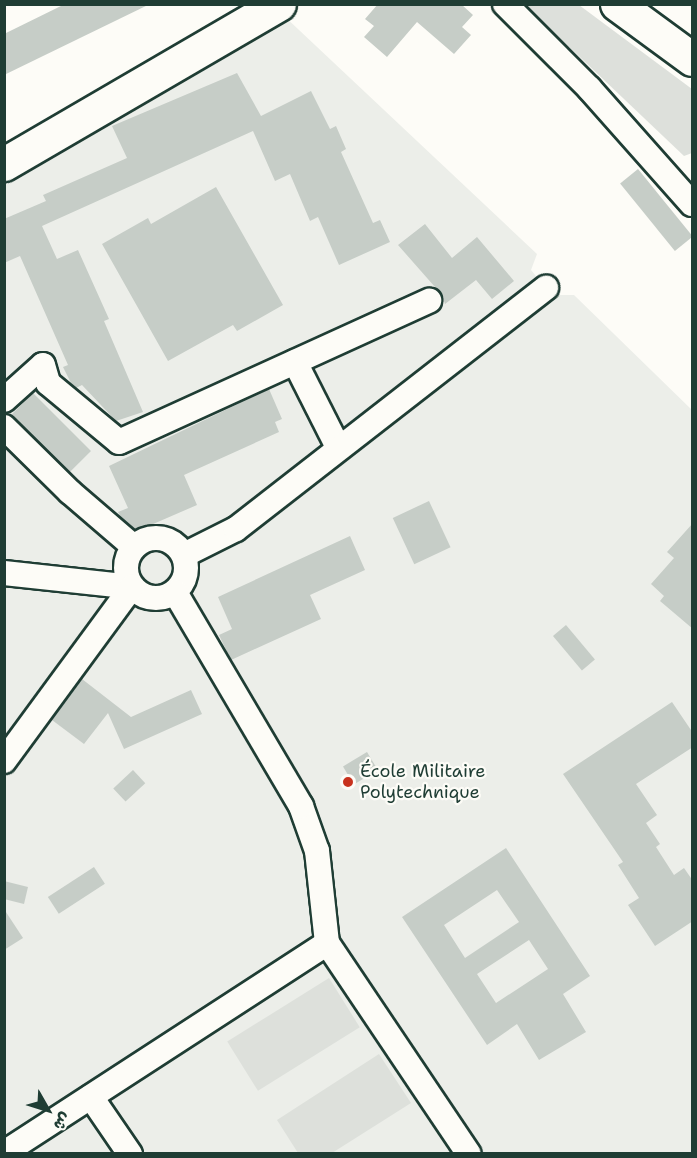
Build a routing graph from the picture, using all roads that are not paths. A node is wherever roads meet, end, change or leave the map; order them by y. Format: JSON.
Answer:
{"nodes":[{"id":1,"x":279,"y":4,"type":"edge"},
{"id":2,"x":505,"y":4,"type":"edge"},
{"id":3,"x":617,"y":4,"type":"edge"},
{"id":4,"x":693,"y":58,"type":"edge"},
{"id":5,"x":4,"y":164,"type":"edge"},
{"id":6,"x":693,"y":204,"type":"edge"},
{"id":7,"x":546,"y":288,"type":"dead end"},
{"id":8,"x":429,"y":301,"type":"dead end"},
{"id":9,"x":295,"y":362,"type":"junction"},
{"id":10,"x":4,"y":400,"type":"edge"},
{"id":11,"x":4,"y":426,"type":"edge"},
{"id":12,"x":338,"y":447,"type":"junction"},
{"id":13,"x":134,"y":547,"type":"junction"},
{"id":14,"x":184,"y":555,"type":"junction"},
{"id":15,"x":4,"y":573,"type":"edge"},
{"id":16,"x":132,"y":587,"type":"junction"},
{"id":17,"x":175,"y":592,"type":"junction"},
{"id":18,"x":4,"y":761,"type":"edge"},
{"id":19,"x":327,"y":943,"type":"junction"},
{"id":20,"x":92,"y":1097,"type":"junction"},
{"id":21,"x":4,"y":1153,"type":"edge"},
{"id":22,"x":130,"y":1154,"type":"edge"},
{"id":23,"x":469,"y":1154,"type":"edge"}],
"edges":[{"from":1,"to":5,"type":"main road"},
{"from":2,"to":6,"type":"street"},
{"from":3,"to":4,"type":"main road"},
{"from":7,"to":12,"type":"street"},
{"from":8,"to":9,"type":"street"},
{"from":9,"to":10,"type":"street"},
{"from":9,"to":12,"type":"street"},
{"from":11,"to":13,"type":"street"},
{"from":12,"to":14,"type":"street"},
{"from":13,"to":14,"type":"street"},
{"from":13,"to":16,"type":"street"},
{"from":14,"to":17,"type":"street"},
{"from":15,"to":16,"type":"street"},
{"from":16,"to":17,"type":"street"},
{"from":16,"to":18,"type":"street"},
{"from":17,"to":19,"type":"street"},
{"from":19,"to":20,"type":"street"},
{"from":19,"to":23,"type":"street"},
{"from":20,"to":21,"type":"street"},
{"from":20,"to":22,"type":"street"}]}
